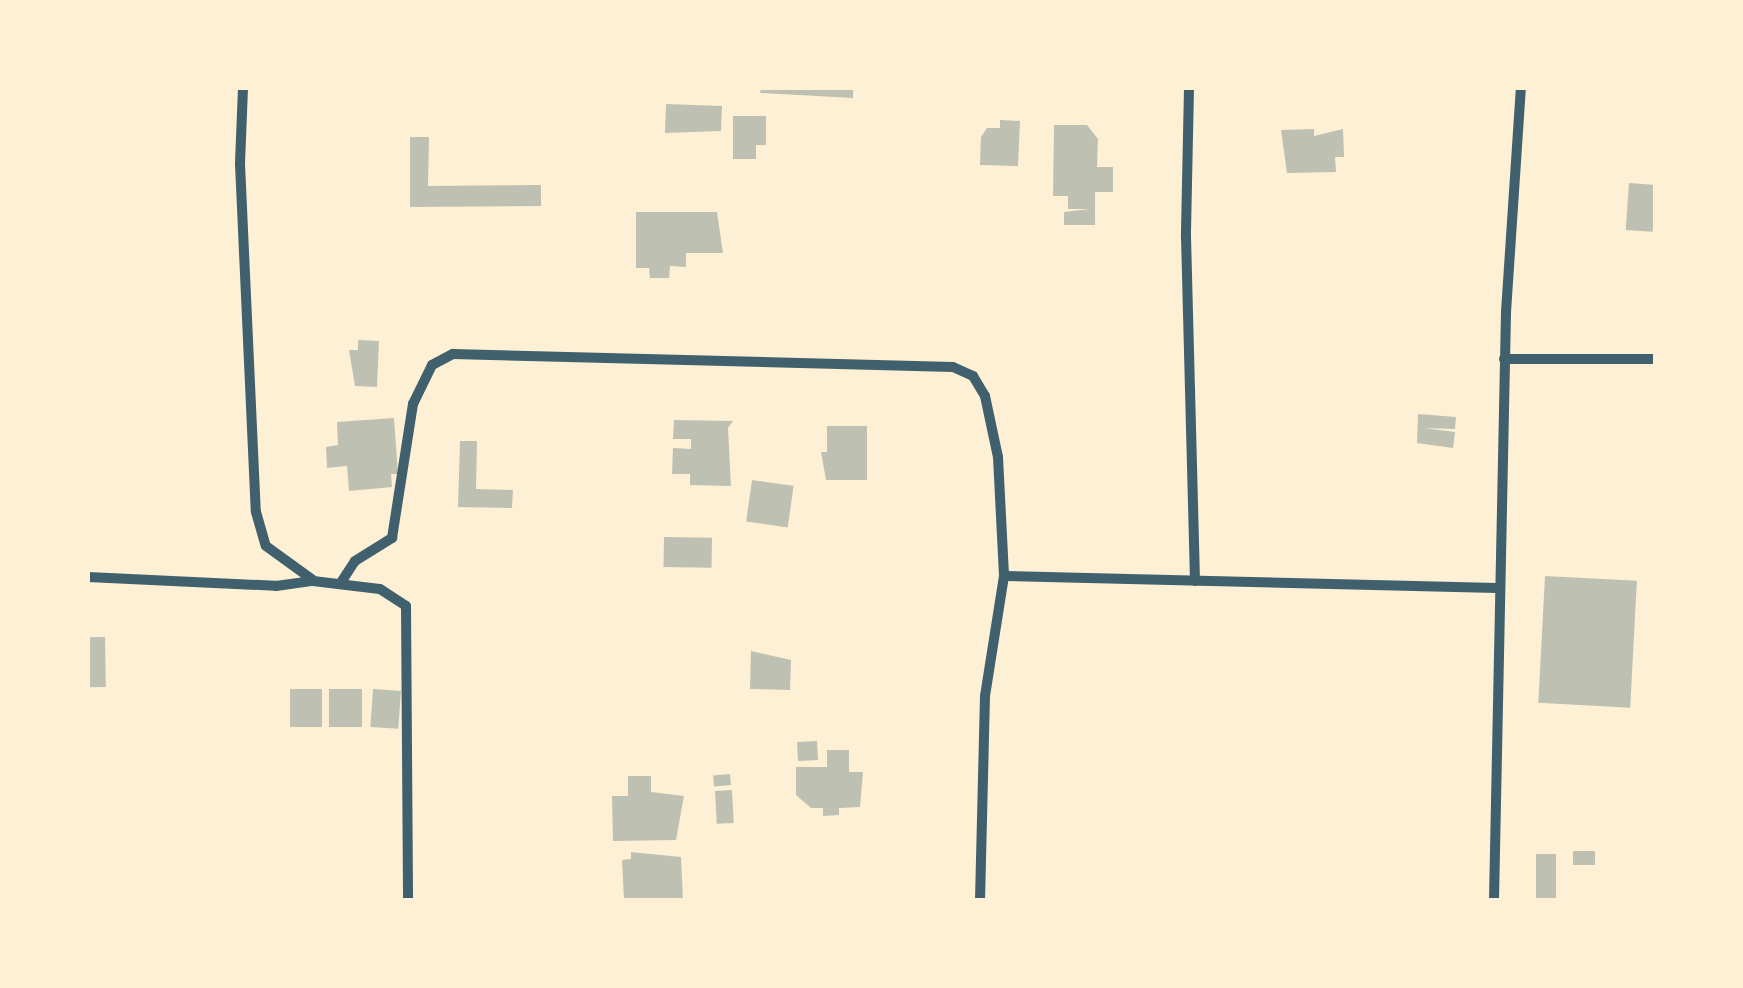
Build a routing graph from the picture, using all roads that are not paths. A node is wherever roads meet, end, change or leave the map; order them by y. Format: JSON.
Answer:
{"nodes":[{"id":1,"x":243,"y":88,"type":"edge"},
{"id":2,"x":1189,"y":88,"type":"edge"},
{"id":3,"x":1522,"y":88,"type":"edge"},
{"id":4,"x":1504,"y":359,"type":"junction"},
{"id":5,"x":1656,"y":359,"type":"edge"},
{"id":6,"x":1004,"y":576,"type":"junction"},
{"id":7,"x":88,"y":578,"type":"edge"},
{"id":8,"x":313,"y":580,"type":"junction"},
{"id":9,"x":1196,"y":581,"type":"junction"},
{"id":10,"x":340,"y":584,"type":"junction"},
{"id":11,"x":1497,"y":588,"type":"junction"},
{"id":12,"x":408,"y":900,"type":"edge"},
{"id":13,"x":980,"y":900,"type":"edge"},
{"id":14,"x":1494,"y":900,"type":"edge"}],
"edges":[{"from":1,"to":8,"type":"street"},
{"from":2,"to":9,"type":"street"},
{"from":3,"to":4,"type":"street"},
{"from":4,"to":5,"type":"street"},
{"from":4,"to":11,"type":"street"},
{"from":6,"to":9,"type":"street"},
{"from":6,"to":10,"type":"street"},
{"from":6,"to":13,"type":"street"},
{"from":7,"to":8,"type":"street"},
{"from":8,"to":10,"type":"street"},
{"from":9,"to":11,"type":"street"},
{"from":10,"to":12,"type":"street"},
{"from":11,"to":14,"type":"street"}]}
